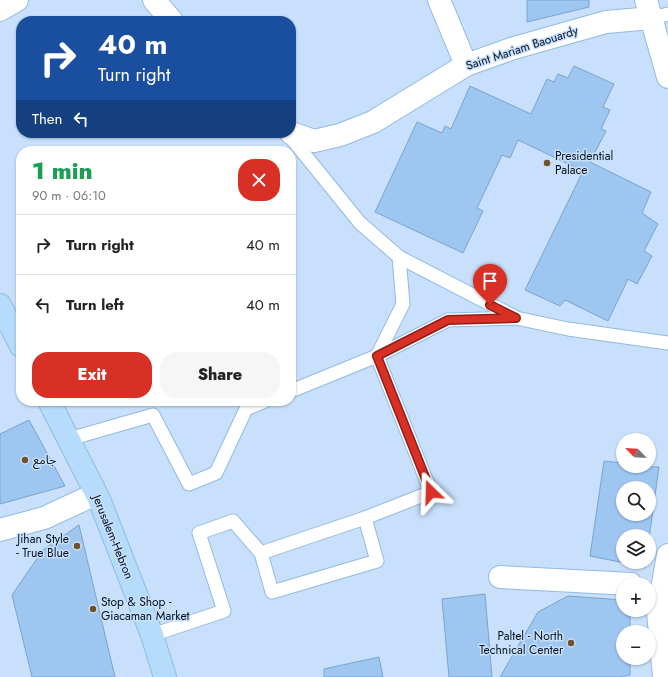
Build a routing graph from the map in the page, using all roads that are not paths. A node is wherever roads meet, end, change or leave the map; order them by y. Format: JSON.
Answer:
{"nodes":[{"id":1,"x":17,"y":0,"type":"edge"},
{"id":2,"x":154,"y":0,"type":"edge"},
{"id":3,"x":439,"y":0,"type":"edge"},
{"id":4,"x":0,"y":10,"type":"edge"},
{"id":5,"x":655,"y":11,"type":"edge"},
{"id":6,"x":168,"y":16,"type":"edge"},
{"id":7,"x":466,"y":65,"type":"junction"},
{"id":8,"x":668,"y":77,"type":"edge"},
{"id":9,"x":296,"y":135,"type":"edge"},
{"id":10,"x":291,"y":138,"type":"edge"},
{"id":11,"x":399,"y":257,"type":"junction"},
{"id":12,"x":0,"y":305,"type":"edge"},
{"id":13,"x":516,"y":318,"type":"junction"},
{"id":14,"x":16,"y":336,"type":"edge"},
{"id":15,"x":668,"y":343,"type":"edge"},
{"id":16,"x":377,"y":356,"type":"junction"},
{"id":17,"x":296,"y":389,"type":"edge"},
{"id":18,"x":52,"y":406,"type":"edge"},
{"id":19,"x":253,"y":406,"type":"edge"},
{"id":20,"x":69,"y":440,"type":"junction"},
{"id":21,"x":96,"y":494,"type":"junction"},
{"id":22,"x":365,"y":518,"type":"junction"},
{"id":23,"x":0,"y":530,"type":"edge"},
{"id":24,"x":261,"y":553,"type":"junction"},
{"id":25,"x":668,"y":555,"type":"edge"},
{"id":26,"x":500,"y":577,"type":"dead end"},
{"id":27,"x":616,"y":583,"type":"edge"},
{"id":28,"x":656,"y":585,"type":"edge"},
{"id":29,"x":152,"y":635,"type":"junction"},
{"id":30,"x":165,"y":677,"type":"edge"},
{"id":31,"x":664,"y":677,"type":"edge"}],
"edges":[{"from":1,"to":4,"type":"street"},
{"from":2,"to":6,"type":"street"},
{"from":3,"to":7,"type":"street"},
{"from":5,"to":7,"type":"street","name":"Saint Mariam Baouardy"},
{"from":5,"to":8,"type":"street"},
{"from":7,"to":9,"type":"street","name":"Saint Mariam Baouardy"},
{"from":10,"to":11,"type":"lane"},
{"from":11,"to":13,"type":"lane"},
{"from":11,"to":16,"type":"lane"},
{"from":12,"to":14,"type":"main road"},
{"from":13,"to":15,"type":"lane"},
{"from":13,"to":16,"type":"lane"},
{"from":16,"to":17,"type":"lane"},
{"from":16,"to":22,"type":"lane"},
{"from":18,"to":20,"type":"main road","name":"Jerusalem-Hebron"},
{"from":19,"to":20,"type":"lane"},
{"from":20,"to":21,"type":"main road","name":"Jerusalem-Hebron"},
{"from":21,"to":23,"type":"street"},
{"from":21,"to":29,"type":"main road","name":"Jerusalem-Hebron"},
{"from":22,"to":24,"type":"lane"},
{"from":22,"to":24,"type":"lane"},
{"from":24,"to":29,"type":"lane"},
{"from":25,"to":28,"type":"street"},
{"from":26,"to":27,"type":"street"},
{"from":28,"to":31,"type":"street"},
{"from":29,"to":30,"type":"main road","name":"Jerusalem-Hebron"}]}
